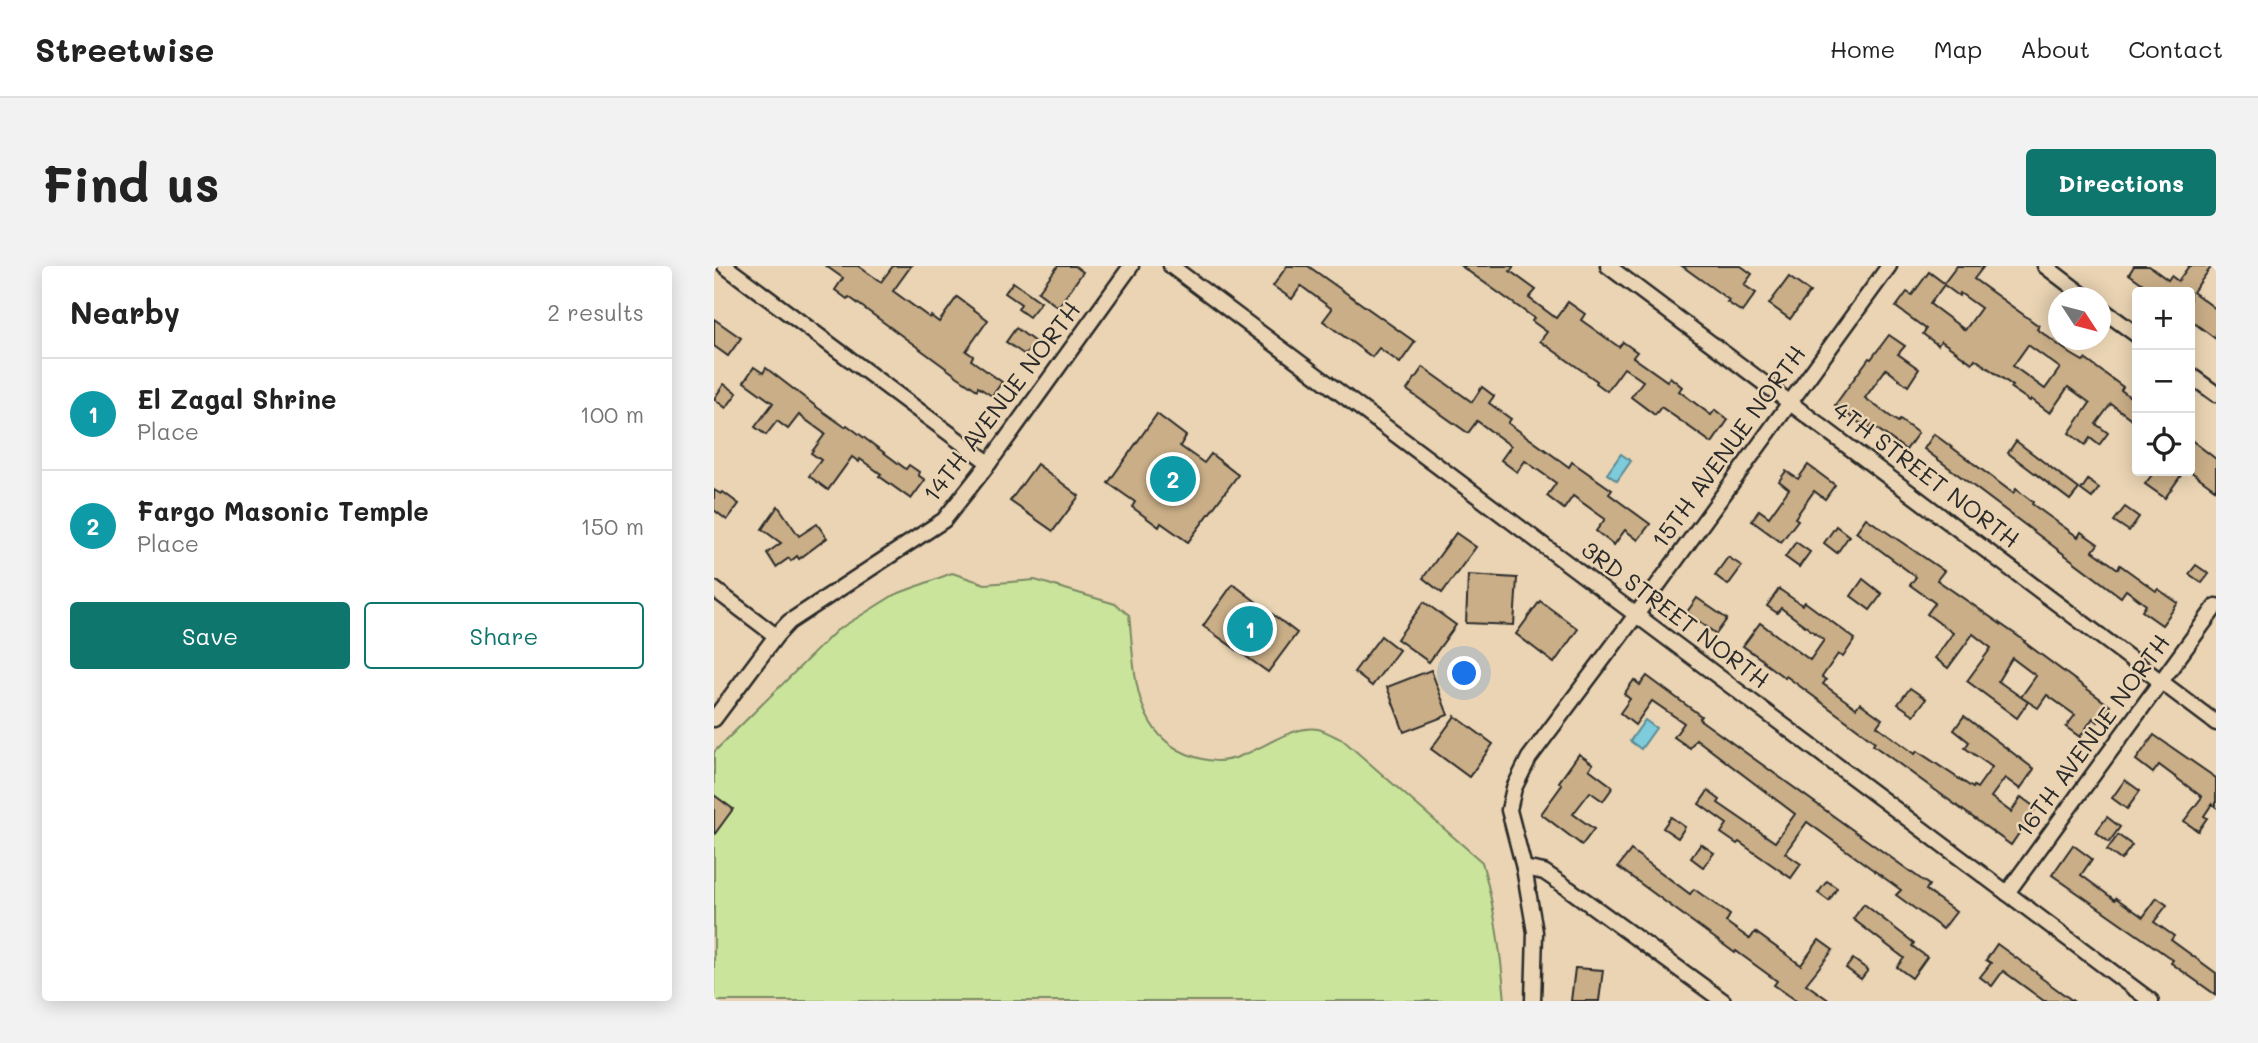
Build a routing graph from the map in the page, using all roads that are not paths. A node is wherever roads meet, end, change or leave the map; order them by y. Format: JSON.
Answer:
{"nodes":[{"id":1,"x":725,"y":266,"type":"edge"},
{"id":2,"x":1131,"y":266,"type":"edge"},
{"id":3,"x":1171,"y":266,"type":"edge"},
{"id":4,"x":1608,"y":266,"type":"edge"},
{"id":5,"x":1889,"y":266,"type":"edge"},
{"id":6,"x":2045,"y":266,"type":"edge"},
{"id":7,"x":2073,"y":287,"type":"edge"},
{"id":8,"x":2111,"y":316,"type":"edge"},
{"id":9,"x":2132,"y":331,"type":"edge"},
{"id":10,"x":2195,"y":379,"type":"edge"},
{"id":11,"x":2216,"y":394,"type":"edge"},
{"id":12,"x":1790,"y":402,"type":"junction"},
{"id":13,"x":989,"y":463,"type":"junction"},
{"id":14,"x":714,"y":589,"type":"edge"},
{"id":15,"x":2216,"y":606,"type":"edge"},
{"id":16,"x":1636,"y":615,"type":"junction"},
{"id":17,"x":776,"y":636,"type":"junction"},
{"id":18,"x":2161,"y":681,"type":"junction"},
{"id":19,"x":714,"y":719,"type":"edge"},
{"id":20,"x":2216,"y":723,"type":"edge"},
{"id":21,"x":1524,"y":868,"type":"junction"},
{"id":22,"x":2007,"y":893,"type":"junction"},
{"id":23,"x":1533,"y":1001,"type":"edge"},
{"id":24,"x":1723,"y":1001,"type":"edge"},
{"id":25,"x":2151,"y":1001,"type":"edge"}],
"edges":[{"from":1,"to":13,"type":"street"},
{"from":2,"to":13,"type":"street","name":"14TH AVENUE NORTH"},
{"from":3,"to":16,"type":"street","name":"3RD STREET NORTH"},
{"from":4,"to":12,"type":"street","name":"4TH STREET NORTH"},
{"from":5,"to":12,"type":"street","name":"15TH AVENUE NORTH"},
{"from":6,"to":7,"type":"street"},
{"from":8,"to":9,"type":"street"},
{"from":10,"to":11,"type":"street"},
{"from":12,"to":16,"type":"street","name":"15TH AVENUE NORTH"},
{"from":12,"to":18,"type":"street","name":"4TH STREET NORTH"},
{"from":13,"to":17,"type":"street","name":"14TH AVENUE NORTH"},
{"from":14,"to":17,"type":"street"},
{"from":15,"to":18,"type":"street","name":"16TH AVENUE NORTH"},
{"from":16,"to":21,"type":"street","name":"15TH AVENUE NORTH"},
{"from":16,"to":22,"type":"street","name":"3RD STREET NORTH"},
{"from":17,"to":19,"type":"street","name":"14TH AVENUE NORTH"},
{"from":18,"to":20,"type":"street","name":"4TH STREET NORTH"},
{"from":18,"to":22,"type":"street","name":"16TH AVENUE NORTH"},
{"from":21,"to":23,"type":"street","name":"15TH AVENUE NORTH"},
{"from":21,"to":24,"type":"street"},
{"from":22,"to":25,"type":"street","name":"3RD STREET NORTH"}]}
